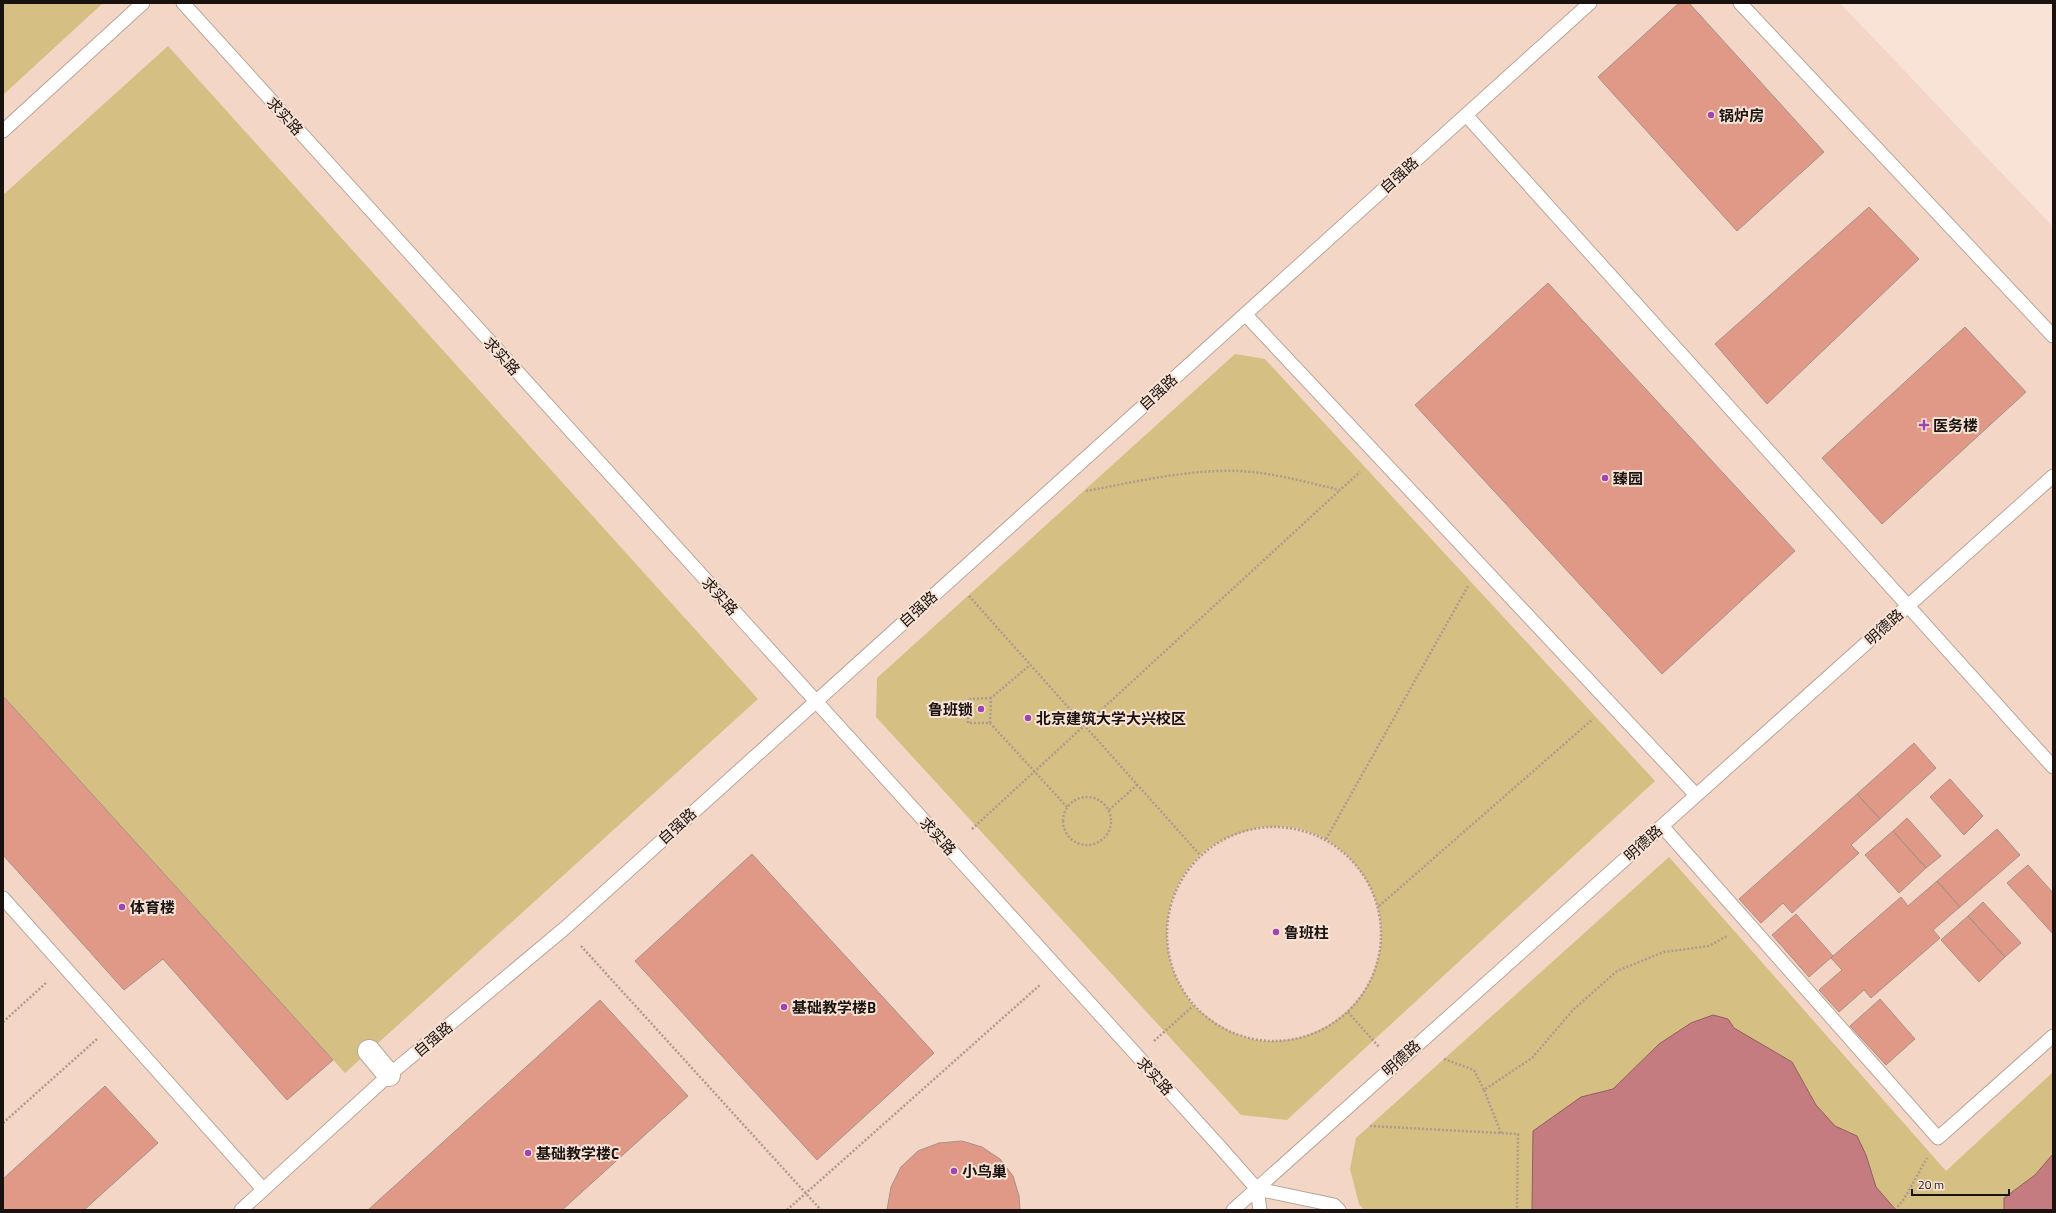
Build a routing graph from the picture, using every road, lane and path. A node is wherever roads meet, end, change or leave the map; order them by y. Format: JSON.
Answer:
{"nodes":[{"id":1,"x":143,"y":3,"type":"edge"},
{"id":2,"x":183,"y":3,"type":"edge"},
{"id":3,"x":1590,"y":3,"type":"edge"},
{"id":4,"x":1740,"y":3,"type":"edge"},
{"id":5,"x":1466,"y":115,"type":"junction"},
{"id":6,"x":3,"y":131,"type":"edge"},
{"id":7,"x":1245,"y":314,"type":"junction"},
{"id":8,"x":2053,"y":336,"type":"edge"},
{"id":9,"x":1378,"y":456,"type":"junction"},
{"id":10,"x":2053,"y":476,"type":"edge"},
{"id":11,"x":1340,"y":490,"type":"junction"},
{"id":12,"x":1040,"y":499,"type":"junction"},
{"id":13,"x":1480,"y":564,"type":"junction"},
{"id":14,"x":953,"y":578,"type":"junction"},
{"id":15,"x":1908,"y":606,"type":"junction"},
{"id":16,"x":1030,"y":665,"type":"junction"},
{"id":17,"x":991,"y":698,"type":"junction"},
{"id":18,"x":816,"y":701,"type":"junction"},
{"id":19,"x":1610,"y":704,"type":"junction"},
{"id":20,"x":990,"y":723,"type":"junction"},
{"id":21,"x":1084,"y":726,"type":"junction"},
{"id":22,"x":2053,"y":767,"type":"edge"},
{"id":23,"x":1034,"y":772,"type":"junction"},
{"id":24,"x":1137,"y":785,"type":"junction"},
{"id":25,"x":1696,"y":796,"type":"junction"},
{"id":26,"x":1067,"y":807,"type":"junction"},
{"id":27,"x":1108,"y":810,"type":"junction"},
{"id":28,"x":1662,"y":826,"type":"junction"},
{"id":29,"x":972,"y":829,"type":"dead end"},
{"id":30,"x":1326,"y":839,"type":"junction"},
{"id":31,"x":1200,"y":855,"type":"junction"},
{"id":32,"x":3,"y":898,"type":"edge"},
{"id":33,"x":1378,"y":907,"type":"junction"},
{"id":34,"x":1748,"y":924,"type":"junction"},
{"id":35,"x":565,"y":928,"type":"junction"},
{"id":36,"x":65,"y":966,"type":"junction"},
{"id":37,"x":1058,"y":968,"type":"junction"},
{"id":38,"x":1193,"y":1006,"type":"junction"},
{"id":39,"x":1348,"y":1012,"type":"junction"},
{"id":40,"x":3,"y":1022,"type":"edge"},
{"id":41,"x":115,"y":1022,"type":"junction"},
{"id":42,"x":2053,"y":1036,"type":"edge"},
{"id":43,"x":369,"y":1051,"type":"dead end"},
{"id":44,"x":1137,"y":1056,"type":"junction"},
{"id":45,"x":1444,"y":1059,"type":"dead end"},
{"id":46,"x":1394,"y":1065,"type":"junction"},
{"id":47,"x":389,"y":1075,"type":"junction"},
{"id":48,"x":1484,"y":1090,"type":"junction"},
{"id":49,"x":3,"y":1124,"type":"edge"},
{"id":50,"x":1370,"y":1126,"type":"dead end"},
{"id":51,"x":1501,"y":1134,"type":"junction"},
{"id":52,"x":1938,"y":1138,"type":"junction"},
{"id":53,"x":263,"y":1189,"type":"junction"},
{"id":54,"x":1257,"y":1189,"type":"junction"},
{"id":55,"x":806,"y":1194,"type":"junction"},
{"id":56,"x":241,"y":1210,"type":"edge"},
{"id":57,"x":787,"y":1210,"type":"edge"},
{"id":58,"x":821,"y":1210,"type":"edge"},
{"id":59,"x":1233,"y":1210,"type":"edge"},
{"id":60,"x":1260,"y":1210,"type":"edge"},
{"id":61,"x":1339,"y":1210,"type":"edge"},
{"id":62,"x":1517,"y":1210,"type":"edge"},
{"id":63,"x":1895,"y":1210,"type":"edge"}],
"edges":[{"from":1,"to":6,"type":"lane"},
{"from":2,"to":18,"type":"lane","name":"求实路"},
{"from":3,"to":5,"type":"lane","name":"自强路"},
{"from":4,"to":8,"type":"lane"},
{"from":5,"to":7,"type":"lane","name":"自强路"},
{"from":5,"to":15,"type":"lane"},
{"from":7,"to":9,"type":"lane"},
{"from":7,"to":12,"type":"lane","name":"自强路"},
{"from":9,"to":11,"type":"path"},
{"from":9,"to":13,"type":"lane"},
{"from":10,"to":15,"type":"lane","name":"明德路"},
{"from":11,"to":12,"type":"path"},
{"from":11,"to":21,"type":"path"},
{"from":12,"to":14,"type":"lane","name":"自强路"},
{"from":13,"to":19,"type":"lane"},
{"from":13,"to":30,"type":"path"},
{"from":14,"to":16,"type":"path"},
{"from":14,"to":18,"type":"lane","name":"自强路"},
{"from":15,"to":22,"type":"lane"},
{"from":15,"to":25,"type":"lane","name":"明德路"},
{"from":16,"to":17,"type":"path"},
{"from":16,"to":21,"type":"path"},
{"from":17,"to":20,"type":"path"},
{"from":17,"to":20,"type":"path"},
{"from":18,"to":35,"type":"lane","name":"自强路"},
{"from":18,"to":37,"type":"lane","name":"求实路"},
{"from":19,"to":25,"type":"lane"},
{"from":19,"to":33,"type":"path"},
{"from":20,"to":23,"type":"path"},
{"from":21,"to":23,"type":"path"},
{"from":21,"to":24,"type":"path"},
{"from":23,"to":26,"type":"path"},
{"from":23,"to":29,"type":"path"},
{"from":24,"to":27,"type":"path"},
{"from":24,"to":31,"type":"path"},
{"from":25,"to":28,"type":"lane","name":"明德路"},
{"from":26,"to":27,"type":"path"},
{"from":26,"to":27,"type":"path"},
{"from":28,"to":34,"type":"lane"},
{"from":28,"to":46,"type":"lane","name":"明德路"},
{"from":30,"to":31,"type":"path"},
{"from":30,"to":33,"type":"path"},
{"from":31,"to":38,"type":"path"},
{"from":32,"to":36,"type":"lane"},
{"from":33,"to":39,"type":"path"},
{"from":34,"to":48,"type":"path"},
{"from":34,"to":52,"type":"lane"},
{"from":35,"to":47,"type":"lane","name":"自强路"},
{"from":35,"to":55,"type":"path"},
{"from":36,"to":40,"type":"path"},
{"from":36,"to":41,"type":"lane"},
{"from":37,"to":44,"type":"lane","name":"求实路"},
{"from":37,"to":55,"type":"path"},
{"from":38,"to":39,"type":"path"},
{"from":38,"to":44,"type":"path"},
{"from":39,"to":46,"type":"path"},
{"from":41,"to":49,"type":"path"},
{"from":41,"to":53,"type":"lane"},
{"from":42,"to":52,"type":"lane"},
{"from":43,"to":47,"type":"street"},
{"from":44,"to":54,"type":"lane","name":"求实路"},
{"from":45,"to":48,"type":"path"},
{"from":46,"to":54,"type":"lane","name":"明德路"},
{"from":47,"to":53,"type":"lane","name":"自强路"},
{"from":48,"to":51,"type":"path"},
{"from":50,"to":51,"type":"path"},
{"from":51,"to":62,"type":"path"},
{"from":52,"to":63,"type":"path"},
{"from":53,"to":56,"type":"lane","name":"自强路"},
{"from":54,"to":59,"type":"lane","name":"明德路"},
{"from":54,"to":60,"type":"lane"},
{"from":54,"to":61,"type":"lane"},
{"from":55,"to":57,"type":"path"},
{"from":55,"to":58,"type":"path"}]}
